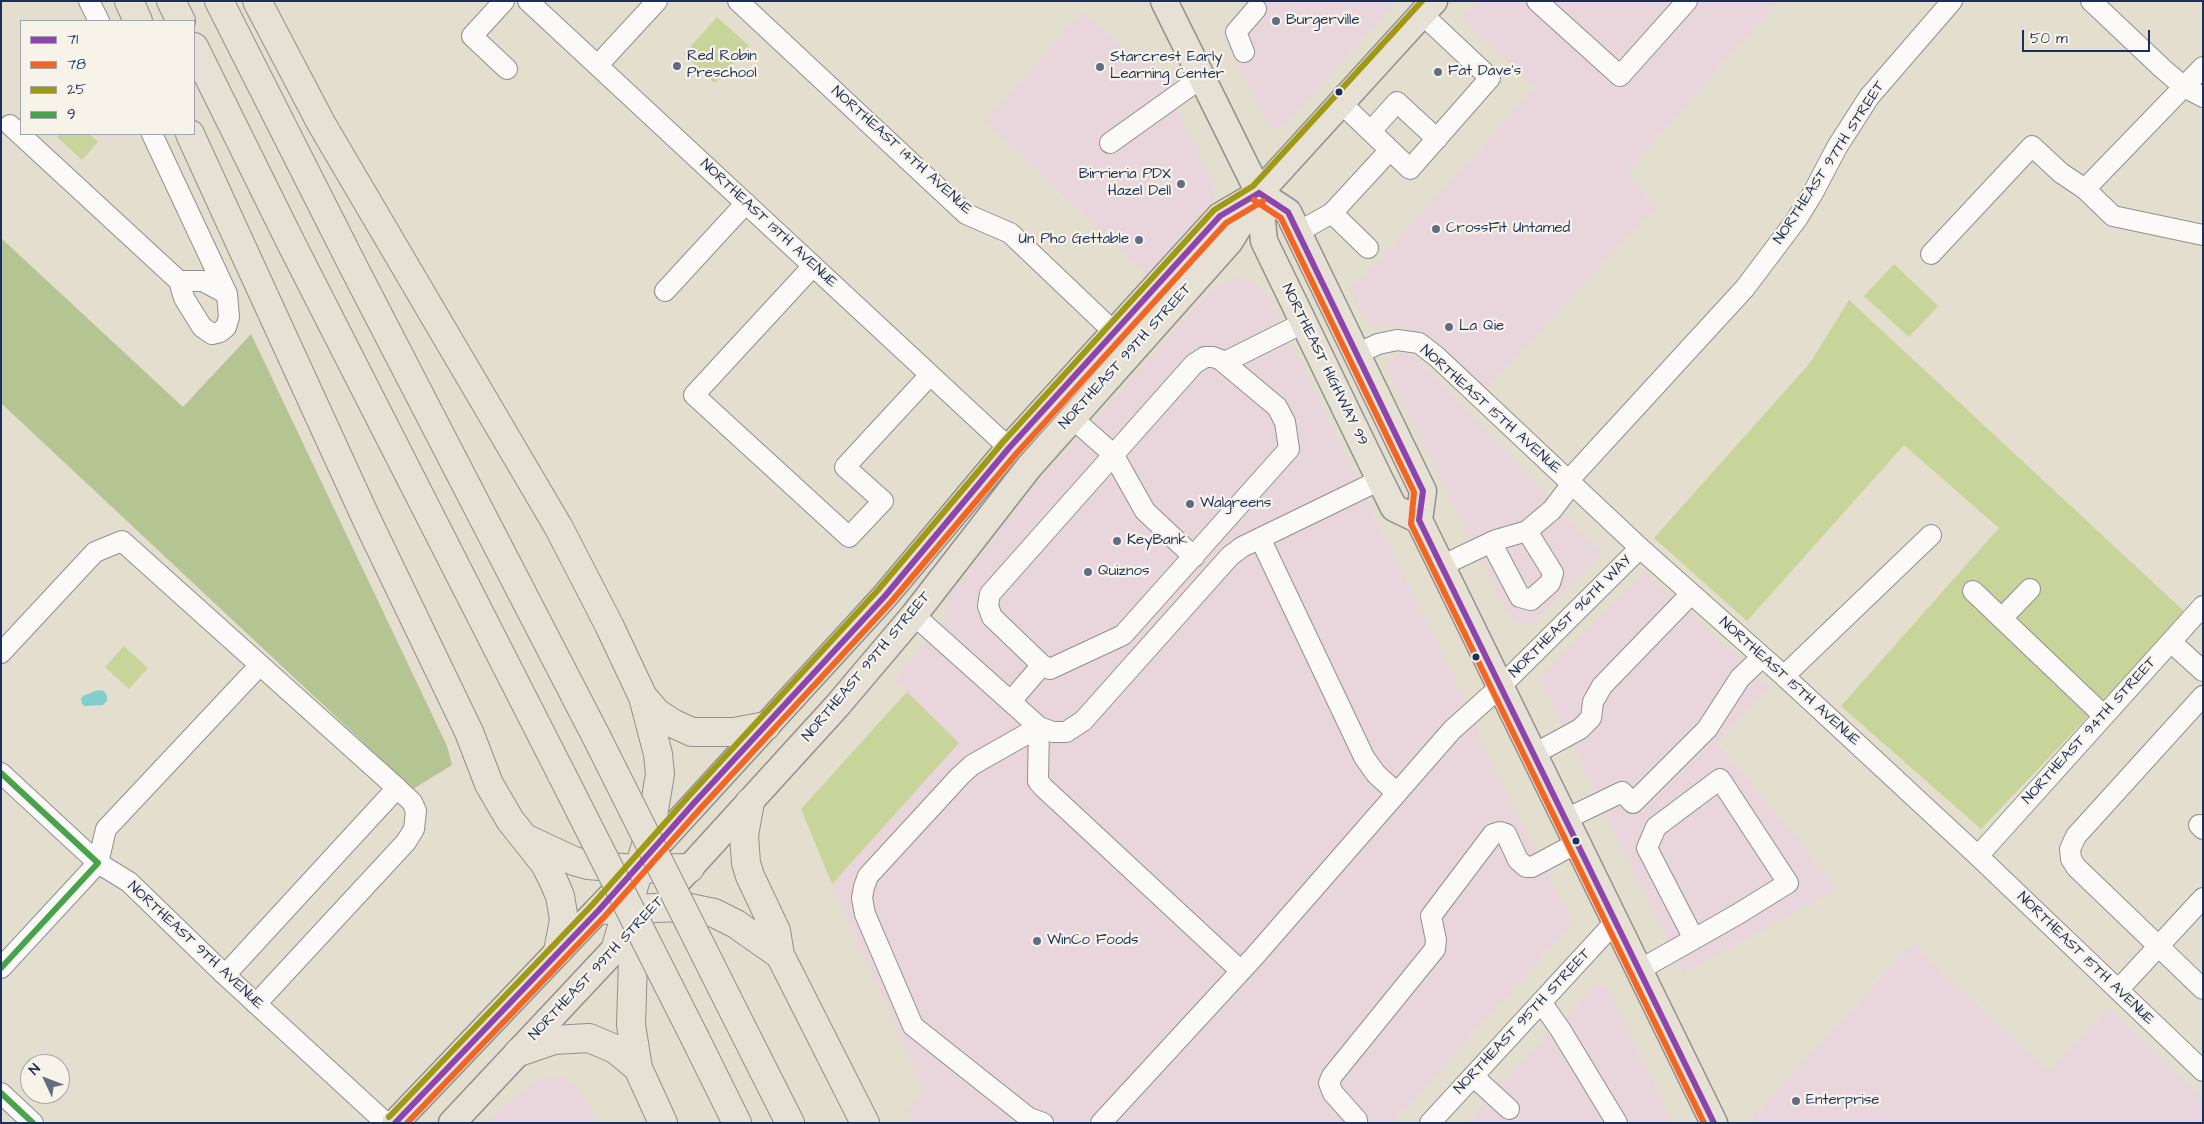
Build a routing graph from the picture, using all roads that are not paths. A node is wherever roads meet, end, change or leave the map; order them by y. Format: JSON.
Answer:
{"nodes":[{"id":1,"x":90,"y":1,"type":"edge"},
{"id":2,"x":129,"y":1,"type":"edge"},
{"id":3,"x":171,"y":1,"type":"edge"},
{"id":4,"x":219,"y":1,"type":"edge"},
{"id":5,"x":257,"y":1,"type":"edge"},
{"id":6,"x":504,"y":1,"type":"edge"},
{"id":7,"x":528,"y":1,"type":"edge"},
{"id":8,"x":657,"y":1,"type":"edge"},
{"id":9,"x":738,"y":1,"type":"edge"},
{"id":10,"x":1164,"y":1,"type":"edge"},
{"id":11,"x":1537,"y":1,"type":"edge"},
{"id":12,"x":1687,"y":1,"type":"edge"},
{"id":13,"x":1952,"y":1,"type":"edge"},
{"id":14,"x":2091,"y":1,"type":"edge"},
{"id":15,"x":1428,"y":8,"type":"edge"},
{"id":16,"x":1256,"y":9,"type":"dead end"},
{"id":17,"x":99,"y":20,"type":"edge"},
{"id":18,"x":138,"y":20,"type":"edge"},
{"id":19,"x":180,"y":20,"type":"edge"},
{"id":20,"x":195,"y":49,"type":"edge"},
{"id":21,"x":1244,"y":52,"type":"dead end"},
{"id":22,"x":598,"y":65,"type":"junction"},
{"id":23,"x":2203,"y":67,"type":"edge"},
{"id":24,"x":507,"y":69,"type":"dead end"},
{"id":25,"x":1201,"y":78,"type":"junction"},
{"id":26,"x":2184,"y":87,"type":"junction"},
{"id":27,"x":2203,"y":97,"type":"edge"},
{"id":28,"x":1342,"y":103,"type":"junction"},
{"id":29,"x":10,"y":125,"type":"dead end"},
{"id":30,"x":1371,"y":131,"type":"junction"},
{"id":31,"x":20,"y":134,"type":"edge"},
{"id":32,"x":21,"y":135,"type":"edge"},
{"id":33,"x":152,"y":135,"type":"edge"},
{"id":34,"x":190,"y":135,"type":"edge"},
{"id":35,"x":1437,"y":139,"type":"junction"},
{"id":36,"x":1110,"y":143,"type":"dead end"},
{"id":37,"x":1390,"y":150,"type":"junction"},
{"id":38,"x":2085,"y":189,"type":"junction"},
{"id":39,"x":1259,"y":193,"type":"junction"},
{"id":40,"x":746,"y":203,"type":"junction"},
{"id":41,"x":1332,"y":213,"type":"junction"},
{"id":42,"x":1298,"y":232,"type":"junction"},
{"id":43,"x":2203,"y":235,"type":"edge"},
{"id":44,"x":1368,"y":248,"type":"dead end"},
{"id":45,"x":1932,"y":254,"type":"dead end"},
{"id":46,"x":814,"y":266,"type":"junction"},
{"id":47,"x":179,"y":281,"type":"junction"},
{"id":48,"x":665,"y":291,"type":"dead end"},
{"id":49,"x":227,"y":294,"type":"junction"},
{"id":50,"x":1303,"y":323,"type":"junction"},
{"id":51,"x":1114,"y":332,"type":"junction"},
{"id":52,"x":1357,"y":354,"type":"junction"},
{"id":53,"x":1225,"y":362,"type":"junction"},
{"id":54,"x":930,"y":375,"type":"junction"},
{"id":55,"x":1072,"y":418,"type":"junction"},
{"id":56,"x":1009,"y":448,"type":"junction"},
{"id":57,"x":1113,"y":454,"type":"junction"},
{"id":58,"x":1380,"y":480,"type":"junction"},
{"id":59,"x":1568,"y":481,"type":"junction"},
{"id":60,"x":1419,"y":520,"type":"junction"},
{"id":61,"x":1527,"y":531,"type":"junction"},
{"id":62,"x":1931,"y":534,"type":"dead end"},
{"id":63,"x":1260,"y":538,"type":"junction"},
{"id":64,"x":1491,"y":542,"type":"junction"},
{"id":65,"x":1640,"y":548,"type":"junction"},
{"id":66,"x":1194,"y":557,"type":"junction"},
{"id":67,"x":1442,"y":566,"type":"junction"},
{"id":68,"x":2030,"y":589,"type":"dead end"},
{"id":69,"x":1973,"y":591,"type":"dead end"},
{"id":70,"x":1691,"y":594,"type":"junction"},
{"id":71,"x":2203,"y":606,"type":"edge"},
{"id":72,"x":917,"y":611,"type":"junction"},
{"id":73,"x":2002,"y":618,"type":"junction"},
{"id":74,"x":2171,"y":642,"type":"junction"},
{"id":75,"x":1,"y":653,"type":"edge"},
{"id":76,"x":1762,"y":657,"type":"junction"},
{"id":77,"x":260,"y":665,"type":"junction"},
{"id":78,"x":1042,"y":665,"type":"junction"},
{"id":79,"x":2203,"y":671,"type":"edge"},
{"id":80,"x":1784,"y":676,"type":"junction"},
{"id":81,"x":1501,"y":686,"type":"junction"},
{"id":82,"x":2203,"y":696,"type":"edge"},
{"id":83,"x":643,"y":697,"type":"junction"},
{"id":84,"x":1011,"y":701,"type":"junction"},
{"id":85,"x":2104,"y":716,"type":"junction"},
{"id":86,"x":766,"y":726,"type":"junction"},
{"id":87,"x":1038,"y":727,"type":"junction"},
{"id":88,"x":1534,"y":754,"type":"junction"},
{"id":89,"x":1,"y":773,"type":"edge"},
{"id":90,"x":397,"y":788,"type":"junction"},
{"id":91,"x":1397,"y":793,"type":"junction"},
{"id":92,"x":750,"y":802,"type":"junction"},
{"id":93,"x":1566,"y":819,"type":"junction"},
{"id":94,"x":526,"y":838,"type":"junction"},
{"id":95,"x":662,"y":839,"type":"joint"},
{"id":96,"x":1577,"y":843,"type":"junction"},
{"id":97,"x":1978,"y":856,"type":"junction"},
{"id":98,"x":98,"y":863,"type":"junction"},
{"id":99,"x":642,"y":868,"type":"junction"},
{"id":100,"x":690,"y":868,"type":"junction"},
{"id":101,"x":2203,"y":898,"type":"edge"},
{"id":102,"x":599,"y":910,"type":"junction"},
{"id":103,"x":640,"y":913,"type":"junction"},
{"id":104,"x":1615,"y":922,"type":"junction"},
{"id":105,"x":1694,"y":939,"type":"junction"},
{"id":106,"x":2159,"y":946,"type":"junction"},
{"id":107,"x":616,"y":947,"type":"joint"},
{"id":108,"x":558,"y":951,"type":"junction"},
{"id":109,"x":780,"y":955,"type":"junction"},
{"id":110,"x":1,"y":968,"type":"edge"},
{"id":111,"x":1240,"y":970,"type":"junction"},
{"id":112,"x":1639,"y":970,"type":"junction"},
{"id":113,"x":225,"y":975,"type":"junction"},
{"id":114,"x":2203,"y":989,"type":"edge"},
{"id":115,"x":2118,"y":990,"type":"junction"},
{"id":116,"x":1541,"y":1002,"type":"junction"},
{"id":117,"x":256,"y":1004,"type":"junction"},
{"id":118,"x":519,"y":1052,"type":"junction"},
{"id":119,"x":638,"y":1068,"type":"junction"},
{"id":120,"x":2203,"y":1071,"type":"edge"},
{"id":121,"x":1473,"y":1076,"type":"junction"},
{"id":122,"x":1,"y":1093,"type":"edge"},
{"id":123,"x":1509,"y":1110,"type":"dead end"},
{"id":124,"x":33,"y":1123,"type":"edge"},
{"id":125,"x":386,"y":1123,"type":"edge"},
{"id":126,"x":395,"y":1123,"type":"edge"},
{"id":127,"x":452,"y":1123,"type":"edge"},
{"id":128,"x":663,"y":1123,"type":"edge"},
{"id":129,"x":737,"y":1123,"type":"edge"},
{"id":130,"x":790,"y":1123,"type":"edge"},
{"id":131,"x":865,"y":1123,"type":"edge"},
{"id":132,"x":1043,"y":1123,"type":"edge"},
{"id":133,"x":1100,"y":1123,"type":"edge"},
{"id":134,"x":1357,"y":1123,"type":"edge"},
{"id":135,"x":1430,"y":1123,"type":"edge"},
{"id":136,"x":1617,"y":1123,"type":"edge"},
{"id":137,"x":1714,"y":1123,"type":"edge"}],
"edges":[{"from":1,"to":17,"type":"street"},
{"from":2,"to":18,"type":"highway"},
{"from":3,"to":19,"type":"highway"},
{"from":4,"to":130,"type":"highway","bridge":true},
{"from":5,"to":83,"type":"highway"},
{"from":6,"to":24,"type":"street"},
{"from":7,"to":22,"type":"street","name":"NORTHEAST 13TH AVENUE"},
{"from":8,"to":22,"type":"street"},
{"from":9,"to":51,"type":"street","name":"NORTHEAST 14TH AVENUE"},
{"from":10,"to":25,"type":"main road","name":"NORTHEAST HIGHWAY 99"},
{"from":11,"to":12,"type":"street"},
{"from":13,"to":59,"type":"street","name":"NORTHEAST 97TH STREET"},
{"from":14,"to":26,"type":"street"},
{"from":15,"to":28,"type":"main road","name":"NORTHEAST 99TH STREET"},
{"from":15,"to":35,"type":"street"},
{"from":16,"to":21,"type":"street"},
{"from":20,"to":129,"type":"highway","bridge":true},
{"from":22,"to":40,"type":"street","name":"NORTHEAST 13TH AVENUE"},
{"from":23,"to":26,"type":"street"},
{"from":25,"to":36,"type":"street"},
{"from":25,"to":39,"type":"main road","name":"NORTHEAST HIGHWAY 99"},
{"from":26,"to":27,"type":"street"},
{"from":26,"to":38,"type":"street"},
{"from":28,"to":30,"type":"street"},
{"from":28,"to":39,"type":"main road","name":"NORTHEAST 99TH STREET"},
{"from":29,"to":31,"type":"street"},
{"from":30,"to":35,"type":"street"},
{"from":30,"to":37,"type":"street"},
{"from":32,"to":47,"type":"street"},
{"from":33,"to":49,"type":"street"},
{"from":34,"to":94,"type":"highway"},
{"from":35,"to":37,"type":"street"},
{"from":37,"to":41,"type":"street"},
{"from":38,"to":43,"type":"street"},
{"from":38,"to":45,"type":"street"},
{"from":39,"to":42,"type":"main road"},
{"from":39,"to":50,"type":"main road","name":"NORTHEAST HIGHWAY 99"},
{"from":39,"to":51,"type":"main road","name":"NORTHEAST 99TH STREET"},
{"from":39,"to":55,"type":"main road","name":"NORTHEAST 99TH STREET"},
{"from":40,"to":46,"type":"street","name":"NORTHEAST 13TH AVENUE"},
{"from":40,"to":48,"type":"street"},
{"from":41,"to":42,"type":"street"},
{"from":41,"to":44,"type":"street"},
{"from":42,"to":52,"type":"main road"},
{"from":46,"to":54,"type":"street","name":"NORTHEAST 13TH AVENUE"},
{"from":46,"to":54,"type":"street"},
{"from":47,"to":49,"type":"street"},
{"from":47,"to":49,"type":"street"},
{"from":50,"to":53,"type":"street"},
{"from":50,"to":58,"type":"main road","name":"NORTHEAST HIGHWAY 99"},
{"from":51,"to":56,"type":"main road","name":"NORTHEAST 99TH STREET"},
{"from":52,"to":59,"type":"street","name":"NORTHEAST 15TH AVENUE"},
{"from":52,"to":60,"type":"main road"},
{"from":53,"to":57,"type":"street"},
{"from":53,"to":66,"type":"street"},
{"from":54,"to":56,"type":"street","name":"NORTHEAST 13TH AVENUE"},
{"from":55,"to":57,"type":"street"},
{"from":55,"to":72,"type":"main road","name":"NORTHEAST 99TH STREET"},
{"from":56,"to":72,"type":"main road"},
{"from":56,"to":86,"type":"main road","name":"NORTHEAST 99TH STREET"},
{"from":57,"to":66,"type":"street"},
{"from":57,"to":78,"type":"street"},
{"from":58,"to":60,"type":"main road","name":"NORTHEAST HIGHWAY 99"},
{"from":58,"to":63,"type":"street"},
{"from":59,"to":61,"type":"street","name":"NORTHEAST 97TH STREET"},
{"from":59,"to":65,"type":"street","name":"NORTHEAST 15TH AVENUE"},
{"from":60,"to":67,"type":"main road"},
{"from":61,"to":64,"type":"street"},
{"from":61,"to":64,"type":"street"},
{"from":62,"to":80,"type":"street"},
{"from":63,"to":87,"type":"street"},
{"from":63,"to":91,"type":"street"},
{"from":64,"to":67,"type":"street"},
{"from":65,"to":70,"type":"street","name":"NORTHEAST 15TH AVENUE"},
{"from":65,"to":81,"type":"street","name":"NORTHEAST 96TH WAY"},
{"from":66,"to":78,"type":"street"},
{"from":67,"to":81,"type":"main road"},
{"from":68,"to":73,"type":"street"},
{"from":69,"to":73,"type":"street"},
{"from":70,"to":76,"type":"street","name":"NORTHEAST 15TH AVENUE"},
{"from":70,"to":88,"type":"street"},
{"from":71,"to":74,"type":"street","name":"NORTHEAST 94TH STREET"},
{"from":72,"to":84,"type":"street"},
{"from":72,"to":92,"type":"main road","name":"NORTHEAST 99TH STREET"},
{"from":73,"to":85,"type":"street"},
{"from":74,"to":79,"type":"street"},
{"from":74,"to":85,"type":"street","name":"NORTHEAST 94TH STREET"},
{"from":75,"to":77,"type":"street"},
{"from":76,"to":80,"type":"street","name":"NORTHEAST 15TH AVENUE"},
{"from":76,"to":93,"type":"street"},
{"from":77,"to":90,"type":"street"},
{"from":77,"to":98,"type":"street"},
{"from":78,"to":84,"type":"street"},
{"from":80,"to":97,"type":"street","name":"NORTHEAST 15TH AVENUE"},
{"from":81,"to":88,"type":"main road"},
{"from":81,"to":91,"type":"street","name":"NORTHEAST 96TH WAY"},
{"from":82,"to":106,"type":"street"},
{"from":83,"to":86,"type":"highway"},
{"from":83,"to":99,"type":"highway"},
{"from":84,"to":87,"type":"street"},
{"from":85,"to":97,"type":"street","name":"NORTHEAST 94TH STREET"},
{"from":86,"to":95,"type":"main road","name":"NORTHEAST 99TH STREET"},
{"from":87,"to":111,"type":"street"},
{"from":87,"to":132,"type":"street"},
{"from":88,"to":93,"type":"main road"},
{"from":89,"to":98,"type":"street","name":"NORTHEAST 9TH AVENUE"},
{"from":90,"to":113,"type":"street"},
{"from":90,"to":117,"type":"street"},
{"from":91,"to":111,"type":"street","name":"NORTHEAST 96TH WAY"},
{"from":92,"to":100,"type":"main road","name":"NORTHEAST 99TH STREET"},
{"from":92,"to":109,"type":"highway"},
{"from":93,"to":96,"type":"main road"},
{"from":94,"to":99,"type":"highway"},
{"from":94,"to":108,"type":"highway"},
{"from":95,"to":99,"type":"highway"},
{"from":96,"to":104,"type":"main road"},
{"from":96,"to":134,"type":"street"},
{"from":97,"to":115,"type":"street","name":"NORTHEAST 15TH AVENUE"},
{"from":98,"to":110,"type":"street"},
{"from":98,"to":113,"type":"street","name":"NORTHEAST 9TH AVENUE"},
{"from":99,"to":100,"type":"highway"},
{"from":99,"to":102,"type":"main road"},
{"from":99,"to":103,"type":"highway"},
{"from":100,"to":103,"type":"main road","name":"NORTHEAST 99TH STREET"},
{"from":101,"to":106,"type":"street"},
{"from":102,"to":103,"type":"highway"},
{"from":102,"to":108,"type":"main road"},
{"from":103,"to":107,"type":"highway"},
{"from":103,"to":109,"type":"highway"},
{"from":103,"to":119,"type":"highway"},
{"from":104,"to":112,"type":"main road"},
{"from":104,"to":116,"type":"street","name":"NORTHEAST 95TH STREET"},
{"from":105,"to":105,"type":"street"},
{"from":105,"to":112,"type":"street"},
{"from":106,"to":114,"type":"street"},
{"from":106,"to":115,"type":"street"},
{"from":107,"to":118,"type":"main road","name":"NORTHEAST 99TH STREET"},
{"from":108,"to":126,"type":"main road"},
{"from":109,"to":131,"type":"highway"},
{"from":111,"to":133,"type":"street","name":"NORTHEAST 96TH WAY"},
{"from":112,"to":137,"type":"main road"},
{"from":113,"to":117,"type":"street","name":"NORTHEAST 9TH AVENUE"},
{"from":115,"to":120,"type":"street","name":"NORTHEAST 15TH AVENUE"},
{"from":116,"to":121,"type":"street","name":"NORTHEAST 95TH STREET"},
{"from":116,"to":136,"type":"street"},
{"from":117,"to":125,"type":"street","name":"NORTHEAST 9TH AVENUE"},
{"from":118,"to":119,"type":"highway"},
{"from":118,"to":127,"type":"main road","name":"NORTHEAST 99TH STREET"},
{"from":119,"to":128,"type":"highway"},
{"from":121,"to":123,"type":"street"},
{"from":121,"to":135,"type":"street","name":"NORTHEAST 95TH STREET"},
{"from":122,"to":124,"type":"street"}]}
